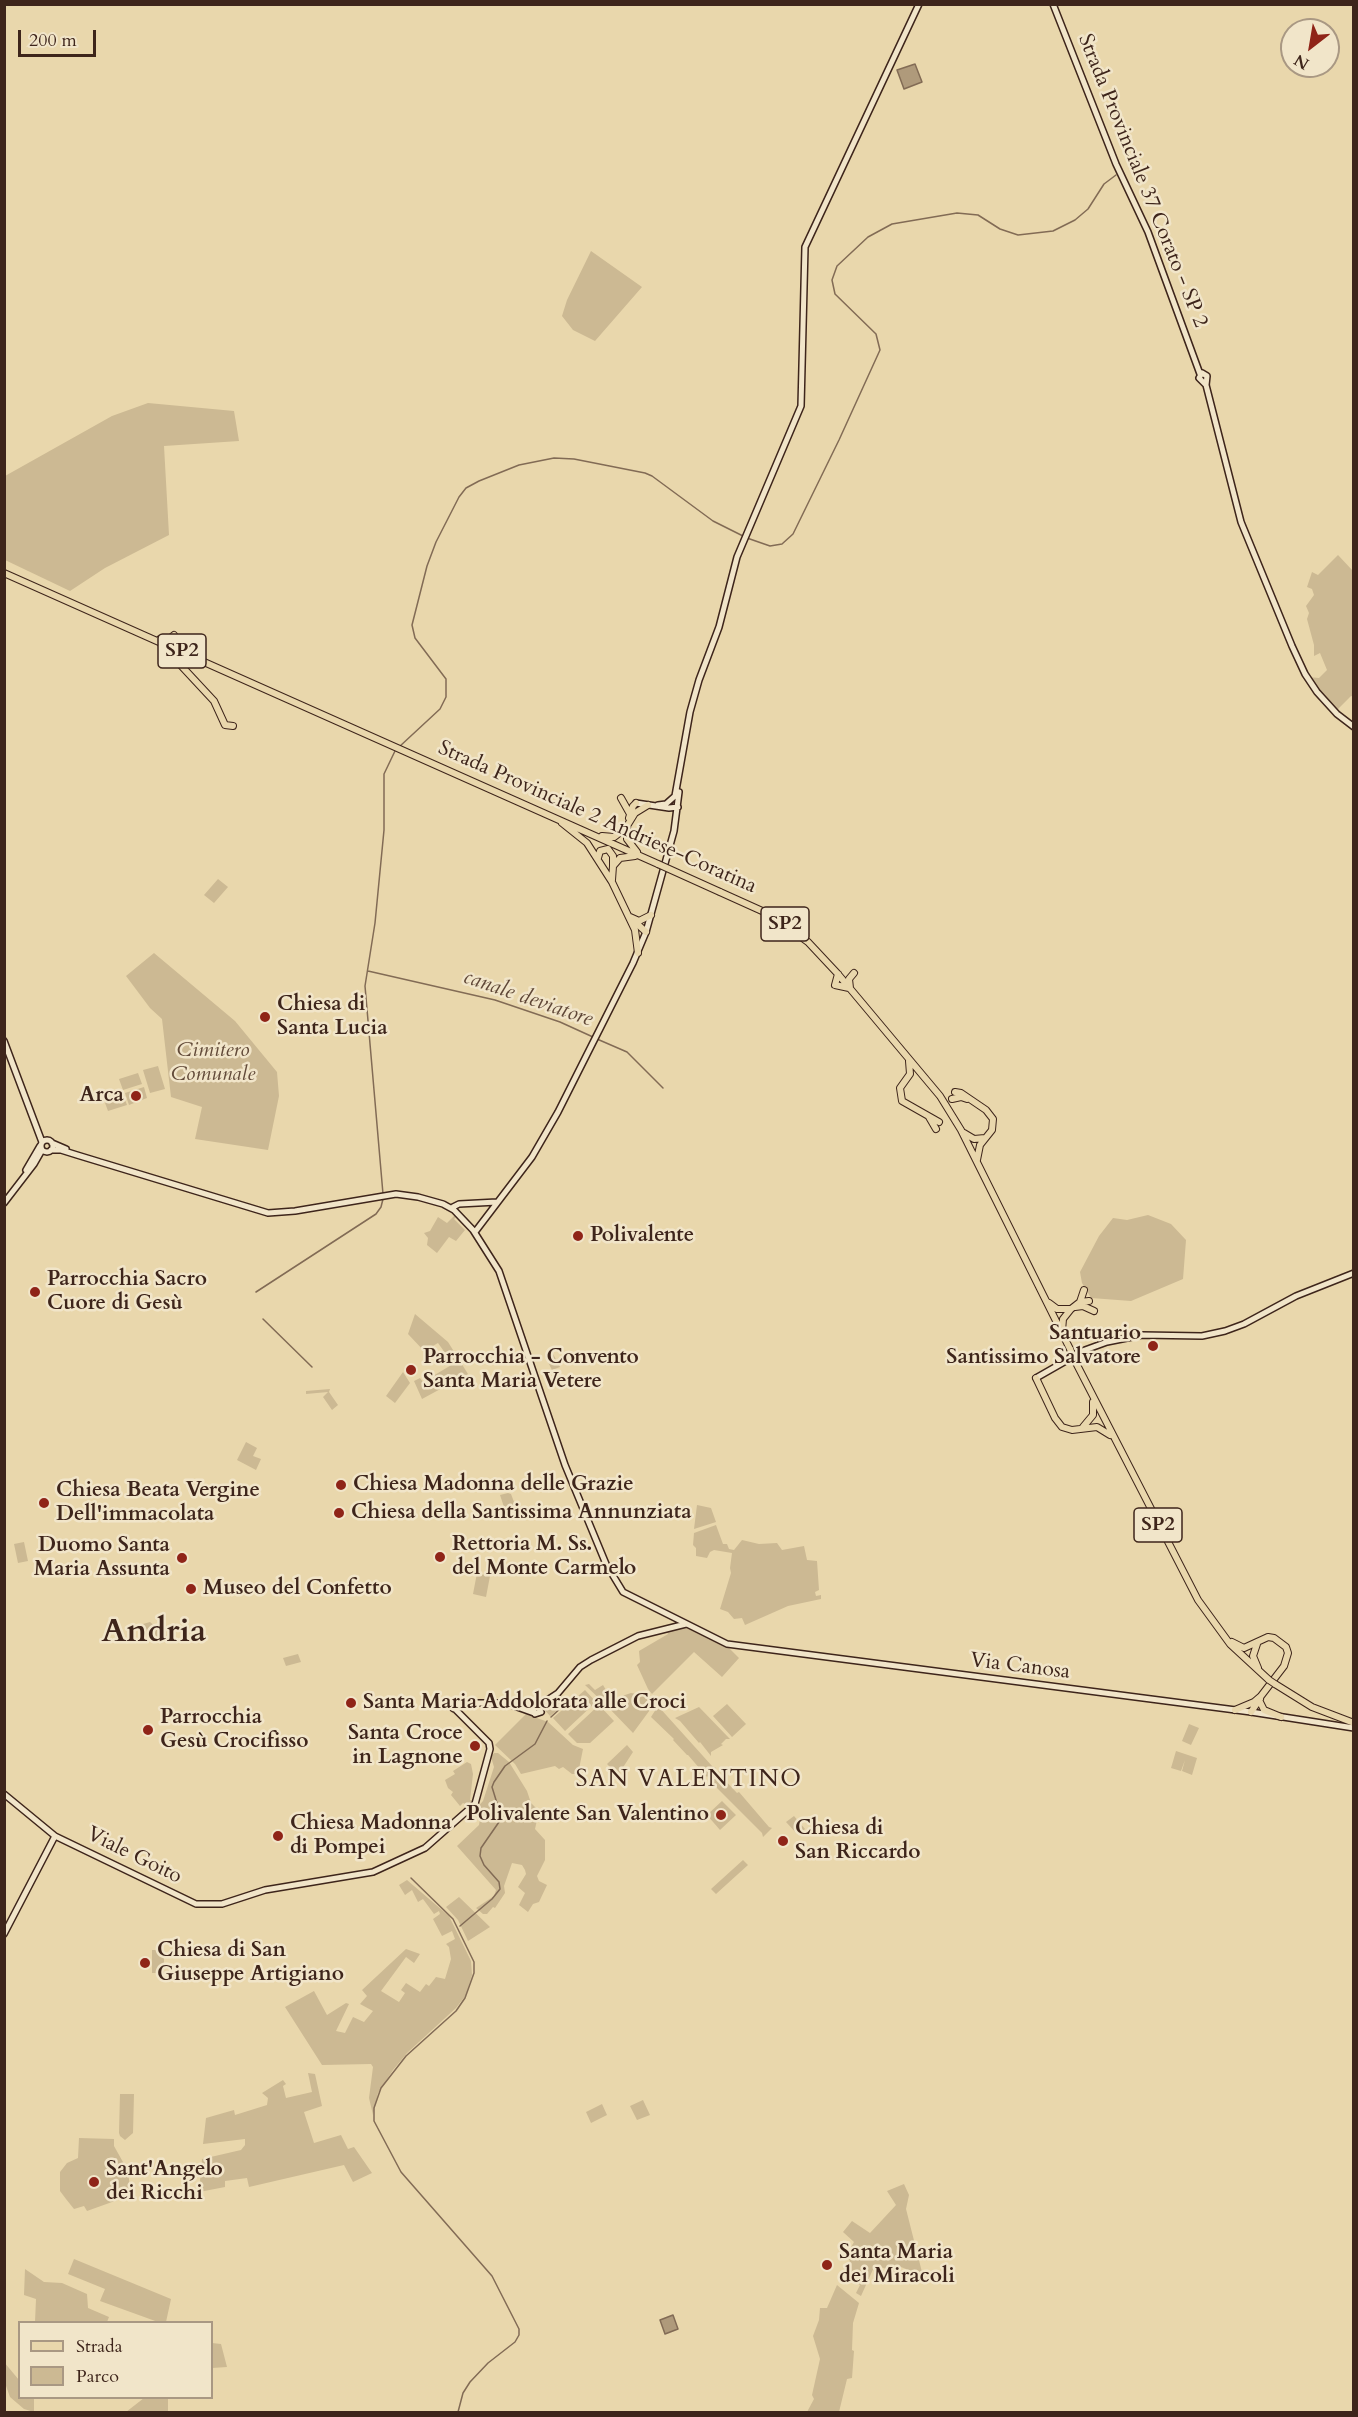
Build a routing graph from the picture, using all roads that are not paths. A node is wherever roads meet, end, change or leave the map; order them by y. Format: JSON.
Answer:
{"nodes":[{"id":1,"x":919,"y":4,"type":"edge"},
{"id":2,"x":1053,"y":4,"type":"edge"},
{"id":3,"x":4,"y":573,"type":"edge"},
{"id":4,"x":153,"y":638,"type":"junction"},
{"id":5,"x":181,"y":651,"type":"junction"},
{"id":6,"x":195,"y":657,"type":"junction"},
{"id":7,"x":184,"y":667,"type":"junction"},
{"id":8,"x":233,"y":726,"type":"dead end"},
{"id":9,"x":1353,"y":727,"type":"edge"},
{"id":10,"x":680,"y":772,"type":"junction"},
{"id":11,"x":621,"y":798,"type":"dead end"},
{"id":12,"x":636,"y":803,"type":"joint"},
{"id":13,"x":648,"y":805,"type":"junction"},
{"id":14,"x":663,"y":805,"type":"junction"},
{"id":15,"x":678,"y":807,"type":"junction"},
{"id":16,"x":543,"y":812,"type":"junction"},
{"id":17,"x":630,"y":819,"type":"junction"},
{"id":18,"x":675,"y":826,"type":"junction"},
{"id":19,"x":590,"y":833,"type":"junction"},
{"id":20,"x":642,"y":857,"type":"junction"},
{"id":21,"x":598,"y":858,"type":"junction"},
{"id":22,"x":613,"y":866,"type":"junction"},
{"id":23,"x":612,"y":882,"type":"junction"},
{"id":24,"x":651,"y":915,"type":"junction"},
{"id":25,"x":631,"y":918,"type":"junction"},
{"id":26,"x":635,"y":930,"type":"junction"},
{"id":27,"x":646,"y":932,"type":"junction"},
{"id":28,"x":638,"y":953,"type":"junction"},
{"id":29,"x":838,"y":974,"type":"junction"},
{"id":30,"x":851,"y":989,"type":"junction"},
{"id":31,"x":4,"y":1041,"type":"edge"},
{"id":32,"x":906,"y":1055,"type":"junction"},
{"id":33,"x":907,"y":1079,"type":"junction"},
{"id":34,"x":931,"y":1085,"type":"junction"},
{"id":35,"x":952,"y":1098,"type":"dead end"},
{"id":36,"x":943,"y":1115,"type":"dead end"},
{"id":37,"x":932,"y":1118,"type":"junction"},
{"id":38,"x":936,"y":1129,"type":"dead end"},
{"id":39,"x":961,"y":1130,"type":"junction"},
{"id":40,"x":985,"y":1138,"type":"junction"},
{"id":41,"x":45,"y":1144,"type":"junction"},
{"id":42,"x":977,"y":1161,"type":"junction"},
{"id":43,"x":133,"y":1171,"type":"junction"},
{"id":44,"x":383,"y":1194,"type":"junction"},
{"id":45,"x":4,"y":1201,"type":"edge"},
{"id":46,"x":497,"y":1202,"type":"junction"},
{"id":47,"x":453,"y":1207,"type":"junction"},
{"id":48,"x":476,"y":1231,"type":"junction"},
{"id":49,"x":1353,"y":1273,"type":"edge"},
{"id":50,"x":1084,"y":1290,"type":"dead end"},
{"id":51,"x":1045,"y":1299,"type":"junction"},
{"id":52,"x":1082,"y":1304,"type":"junction"},
{"id":53,"x":1072,"y":1308,"type":"junction"},
{"id":54,"x":1094,"y":1311,"type":"dead end"},
{"id":55,"x":1062,"y":1334,"type":"junction"},
{"id":56,"x":1035,"y":1378,"type":"joint"},
{"id":57,"x":1092,"y":1395,"type":"junction"},
{"id":58,"x":1080,"y":1429,"type":"junction"},
{"id":59,"x":1115,"y":1441,"type":"junction"},
{"id":60,"x":686,"y":1624,"type":"junction"},
{"id":61,"x":1223,"y":1636,"type":"junction"},
{"id":62,"x":1257,"y":1643,"type":"junction"},
{"id":63,"x":1261,"y":1674,"type":"junction"},
{"id":64,"x":1258,"y":1699,"type":"junction"},
{"id":65,"x":1235,"y":1710,"type":"junction"},
{"id":66,"x":1251,"y":1712,"type":"junction"},
{"id":67,"x":1281,"y":1717,"type":"junction"},
{"id":68,"x":1353,"y":1723,"type":"edge"},
{"id":69,"x":1353,"y":1728,"type":"edge"},
{"id":70,"x":4,"y":1794,"type":"edge"},
{"id":71,"x":55,"y":1836,"type":"junction"},
{"id":72,"x":4,"y":1934,"type":"edge"}],
"edges":[{"from":1,"to":10,"type":"main road"},
{"from":2,"to":9,"type":"main road","name":"Strada Provinciale 37 Corato - SP 2"},
{"from":3,"to":4,"type":"main road","name":"Strada Provinciale 2 Andriese-Coratina","number":"SP2"},
{"from":4,"to":5,"type":"main road","name":"Strada Provinciale 2 Andriese-Coratina","number":"SP2"},
{"from":4,"to":5,"type":"main road"},
{"from":4,"to":7,"type":"main road"},
{"from":5,"to":6,"type":"main road","name":"Strada Provinciale 2 Andriese-Coratina","number":"SP2"},
{"from":6,"to":7,"type":"main road"},
{"from":6,"to":16,"type":"main road","name":"Strada Provinciale 2 Andriese-Coratina","number":"SP2"},
{"from":7,"to":8,"type":"main road"},
{"from":10,"to":14,"type":"main road"},
{"from":10,"to":15,"type":"main road"},
{"from":11,"to":17,"type":"main road"},
{"from":12,"to":13,"type":"main road"},
{"from":12,"to":17,"type":"main road"},
{"from":13,"to":14,"type":"main road"},
{"from":13,"to":17,"type":"main road"},
{"from":14,"to":15,"type":"main road"},
{"from":14,"to":18,"type":"main road"},
{"from":15,"to":18,"type":"main road"},
{"from":16,"to":19,"type":"main road","name":"Strada Provinciale 2 Andriese-Coratina","number":"SP2"},
{"from":16,"to":21,"type":"main road"},
{"from":17,"to":19,"type":"main road"},
{"from":17,"to":20,"type":"main road"},
{"from":18,"to":24,"type":"main road"},
{"from":19,"to":20,"type":"main road","name":"Strada Provinciale 2 Andriese-Coratina","number":"SP2"},
{"from":20,"to":22,"type":"main road"},
{"from":20,"to":29,"type":"main road","name":"Strada Provinciale 2 Andriese-Coratina","number":"SP2","bridge":true},
{"from":21,"to":22,"type":"main road"},
{"from":21,"to":23,"type":"main road"},
{"from":22,"to":23,"type":"main road"},
{"from":23,"to":25,"type":"main road"},
{"from":24,"to":25,"type":"main road"},
{"from":24,"to":27,"type":"main road"},
{"from":25,"to":26,"type":"main road"},
{"from":25,"to":27,"type":"main road"},
{"from":26,"to":27,"type":"main road"},
{"from":26,"to":28,"type":"main road"},
{"from":27,"to":28,"type":"main road"},
{"from":28,"to":46,"type":"main road"},
{"from":29,"to":30,"type":"main road","name":"Strada Provinciale 2 Andriese-Coratina","number":"SP2"},
{"from":29,"to":30,"type":"main road"},
{"from":30,"to":32,"type":"main road","name":"Strada Provinciale 2 Andriese-Coratina","number":"SP2"},
{"from":31,"to":41,"type":"main road"},
{"from":32,"to":33,"type":"main road"},
{"from":32,"to":34,"type":"main road","name":"Strada Provinciale 2 Andriese-Coratina","number":"SP2"},
{"from":33,"to":34,"type":"main road"},
{"from":33,"to":37,"type":"main road"},
{"from":34,"to":39,"type":"main road","name":"Strada Provinciale 2 Andriese-Coratina","number":"SP2"},
{"from":35,"to":40,"type":"main road"},
{"from":36,"to":37,"type":"main road"},
{"from":37,"to":38,"type":"main road"},
{"from":39,"to":40,"type":"main road"},
{"from":39,"to":42,"type":"main road","name":"Strada Provinciale 2 Andriese-Coratina","number":"SP2"},
{"from":40,"to":42,"type":"main road"},
{"from":41,"to":43,"type":"main road"},
{"from":41,"to":43,"type":"main road"},
{"from":41,"to":45,"type":"main road"},
{"from":42,"to":51,"type":"main road","name":"Strada Provinciale 2 Andriese-Coratina","number":"SP2"},
{"from":43,"to":44,"type":"main road"},
{"from":44,"to":47,"type":"main road"},
{"from":44,"to":48,"type":"main road"},
{"from":46,"to":47,"type":"main road"},
{"from":46,"to":48,"type":"main road"},
{"from":47,"to":48,"type":"main road"},
{"from":48,"to":60,"type":"main road","name":"Via Canosa"},
{"from":49,"to":56,"type":"main road"},
{"from":50,"to":52,"type":"main road"},
{"from":51,"to":53,"type":"main road"},
{"from":51,"to":55,"type":"main road","name":"Strada Provinciale 2 Andriese-Coratina","number":"SP2"},
{"from":52,"to":53,"type":"main road"},
{"from":52,"to":54,"type":"main road"},
{"from":53,"to":55,"type":"main road"},
{"from":55,"to":57,"type":"main road","name":"Strada Provinciale 2 Andriese-Coratina","number":"SP2","bridge":true},
{"from":56,"to":58,"type":"main road"},
{"from":57,"to":58,"type":"main road"},
{"from":57,"to":59,"type":"main road","name":"Strada Provinciale 2 Andriese-Coratina","number":"SP2"},
{"from":58,"to":59,"type":"main road"},
{"from":59,"to":61,"type":"main road","name":"Strada Provinciale 2 Andriese-Coratina","number":"SP2"},
{"from":60,"to":65,"type":"main road","name":"Via Canosa"},
{"from":60,"to":71,"type":"main road","name":"Viale Goito"},
{"from":61,"to":62,"type":"main road"},
{"from":61,"to":63,"type":"main road","name":"Strada Provinciale 2 Andriese-Coratina","number":"SP2"},
{"from":62,"to":63,"type":"main road"},
{"from":62,"to":64,"type":"main road"},
{"from":63,"to":68,"type":"main road","name":"Strada Provinciale 2 Andriese-Coratina","number":"SP2","bridge":true},
{"from":64,"to":65,"type":"main road"},
{"from":64,"to":66,"type":"main road"},
{"from":64,"to":67,"type":"main road"},
{"from":65,"to":66,"type":"main road","name":"Via Canosa"},
{"from":66,"to":67,"type":"main road","name":"Via Canosa"},
{"from":67,"to":69,"type":"main road","name":"Via Canosa"},
{"from":70,"to":71,"type":"main road","name":"Viale Goito"},
{"from":71,"to":72,"type":"main road"}]}
